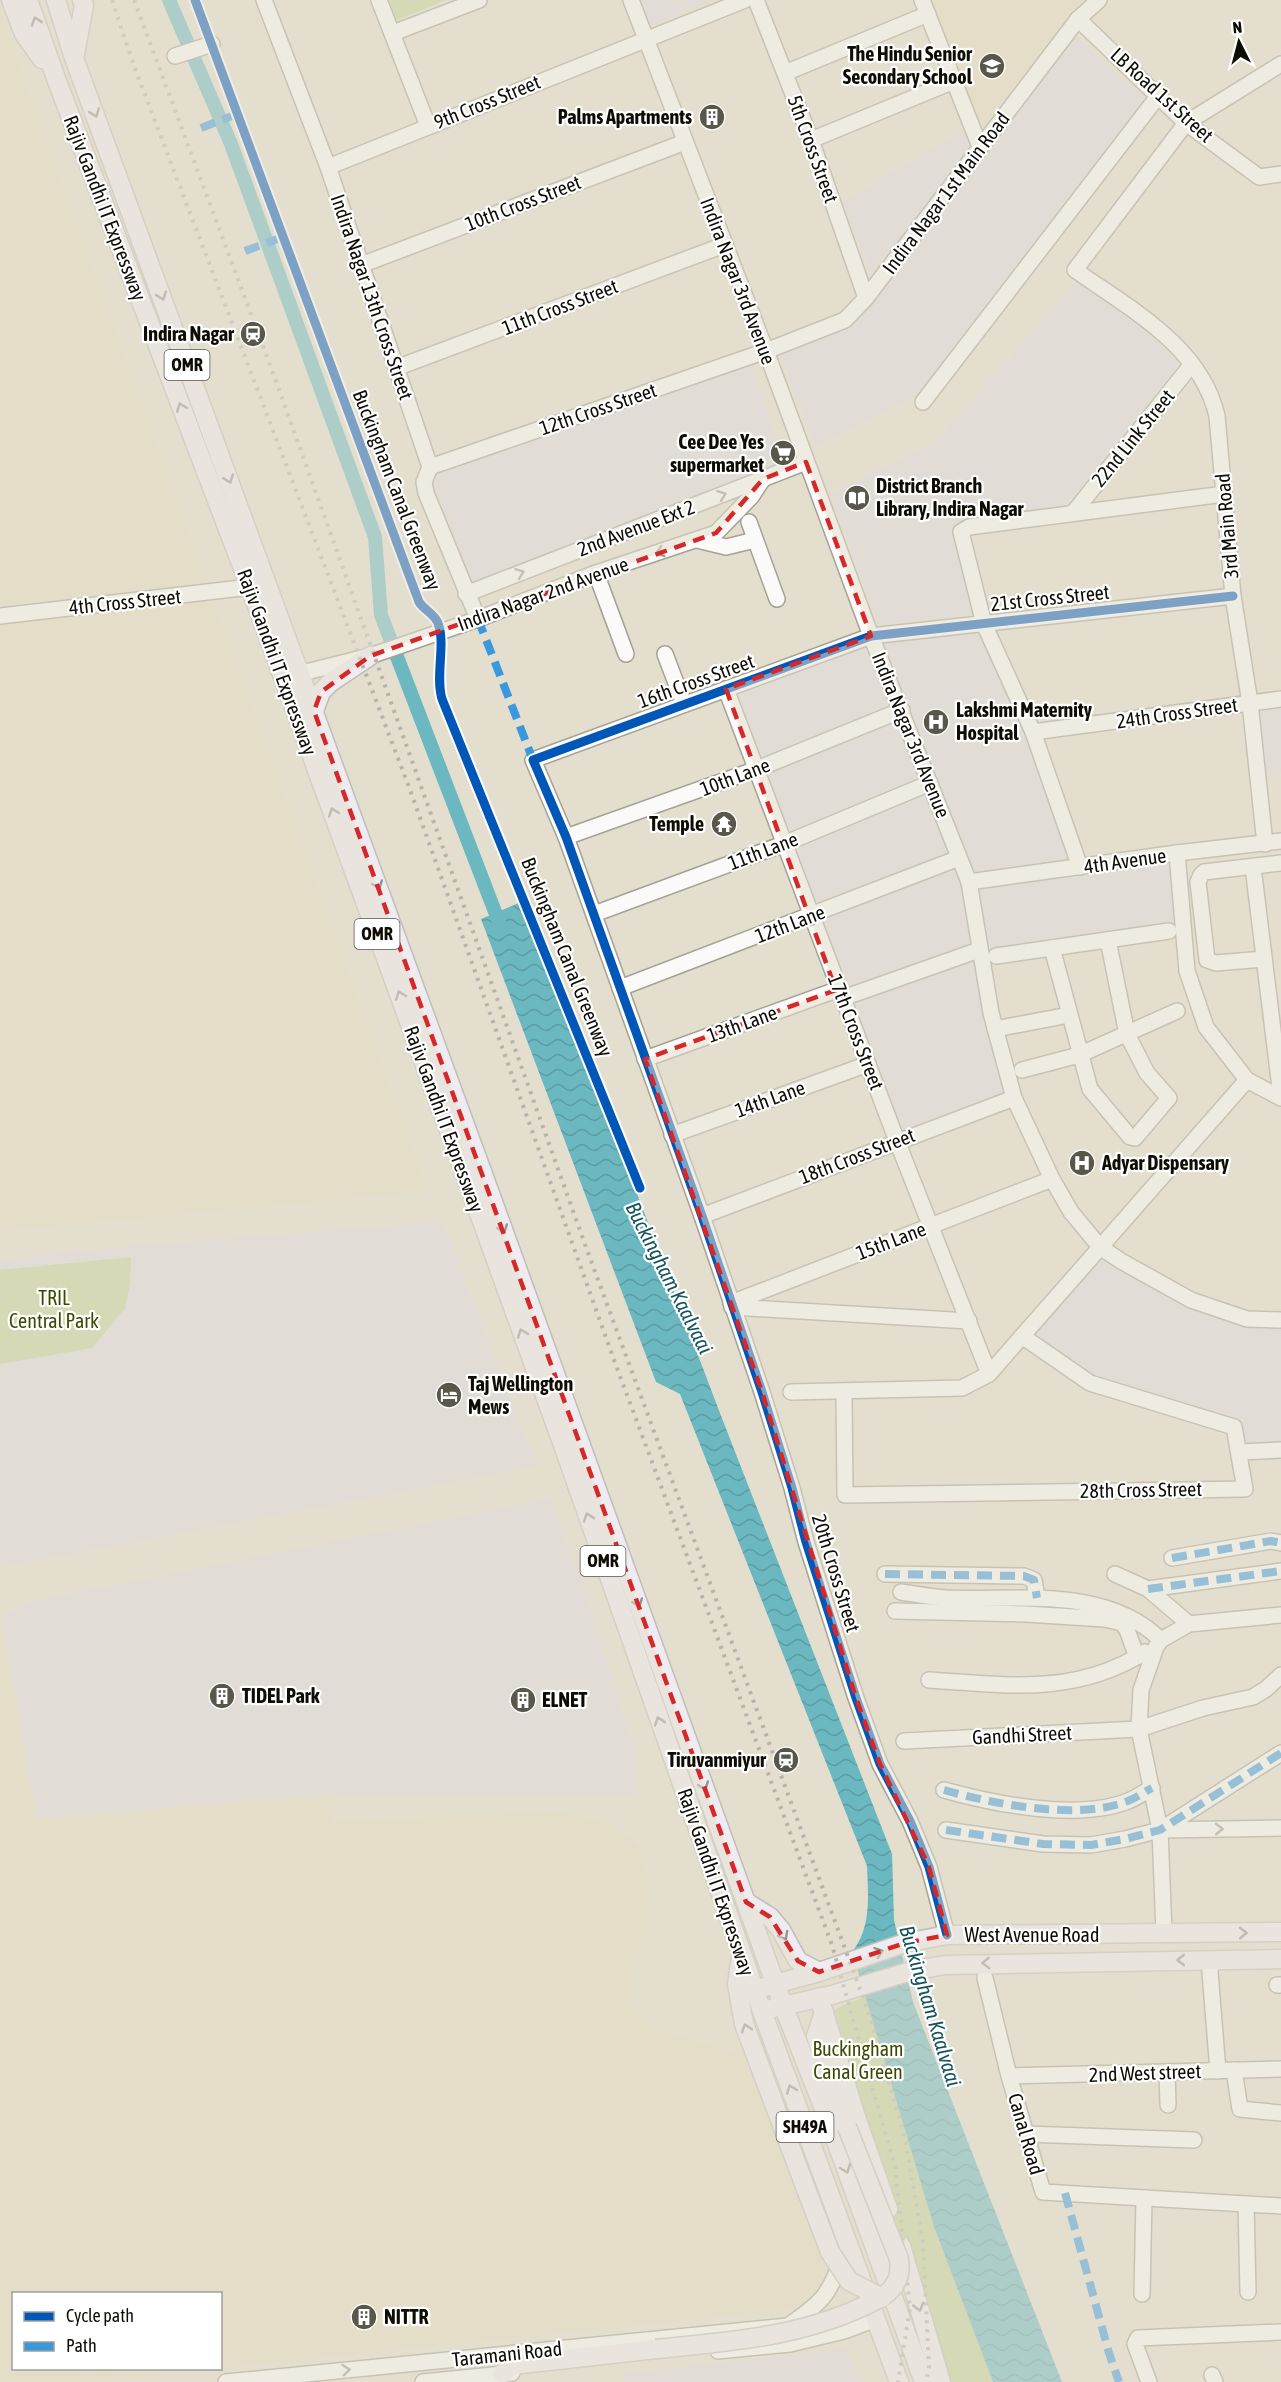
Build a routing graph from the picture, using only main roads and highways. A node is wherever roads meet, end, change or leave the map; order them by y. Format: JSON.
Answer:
{"nodes":[{"id":1,"x":11,"y":0,"type":"edge"},
{"id":2,"x":28,"y":0,"type":"edge"},
{"id":3,"x":56,"y":0,"type":"edge"},
{"id":4,"x":82,"y":0,"type":"edge"},
{"id":5,"x":74,"y":58,"type":"junction"},
{"id":6,"x":57,"y":81,"type":"junction"},
{"id":7,"x":370,"y":656,"type":"road end"},
{"id":8,"x":292,"y":675,"type":"junction"},
{"id":9,"x":315,"y":711,"type":"junction"},
{"id":10,"x":746,"y":1902,"type":"junction"},
{"id":11,"x":1281,"y":1932,"type":"edge"},
{"id":12,"x":741,"y":1954,"type":"junction"},
{"id":13,"x":1281,"y":1959,"type":"edge"},
{"id":14,"x":819,"y":1972,"type":"junction"},
{"id":15,"x":776,"y":1984,"type":"junction"},
{"id":16,"x":754,"y":1990,"type":"junction"},
{"id":17,"x":821,"y":2004,"type":"junction"},
{"id":18,"x":783,"y":2006,"type":"junction"},
{"id":19,"x":762,"y":2012,"type":"junction"},
{"id":20,"x":790,"y":2024,"type":"junction"},
{"id":21,"x":816,"y":2036,"type":"junction"},
{"id":22,"x":882,"y":2298,"type":"junction"},
{"id":23,"x":502,"y":2374,"type":"road end"},
{"id":24,"x":899,"y":2382,"type":"edge"},
{"id":25,"x":924,"y":2382,"type":"edge"},
{"id":26,"x":940,"y":2382,"type":"edge"}],
"edges":[{"from":1,"to":6,"type":"main road"},
{"from":6,"to":2,"type":"main road","name":"Rajiv Gandhi IT Expressway","number":"OMR","one_way":true},
{"from":3,"to":5,"type":"main road","name":"Rajiv Gandhi IT Expressway","number":"OMR"},
{"from":4,"to":5,"type":"main road"},
{"from":5,"to":8,"type":"main road","name":"Rajiv Gandhi IT Expressway","number":"OMR","one_way":true},
{"from":8,"to":6,"type":"main road","name":"Rajiv Gandhi IT Expressway","number":"OMR","one_way":true},
{"from":7,"to":9,"type":"main road"},
{"from":8,"to":9,"type":"main road","name":"Rajiv Gandhi IT Expressway","number":"OMR"},
{"from":12,"to":8,"type":"main road","name":"Rajiv Gandhi IT Expressway","number":"OMR","one_way":true},
{"from":9,"to":10,"type":"main road","name":"Rajiv Gandhi IT Expressway","number":"OMR","one_way":true},
{"from":10,"to":14,"type":"main road","one_way":true},
{"from":10,"to":15,"type":"main road","name":"Rajiv Gandhi IT Expressway","number":"OMR"},
{"from":14,"to":11,"type":"main road","name":"West Avenue Road","one_way":true},
{"from":12,"to":16,"type":"main road","name":"Rajiv Gandhi IT Expressway","number":"OMR"},
{"from":22,"to":12,"type":"main road","one_way":true,"bridge":true},
{"from":13,"to":17,"type":"main road","name":"West Avenue Road","one_way":true},
{"from":14,"to":15,"type":"main road","name":"West Avenue Road"},
{"from":15,"to":16,"type":"main road","name":"West Avenue Road"},
{"from":15,"to":18,"type":"main road","number":"SH49A"},
{"from":16,"to":19,"type":"main road","name":"Rajiv Gandhi IT Expressway","number":"OMR"},
{"from":17,"to":18,"type":"main road","name":"West Avenue Road"},
{"from":17,"to":21,"type":"main road"},
{"from":17,"to":26,"type":"main road","one_way":true},
{"from":18,"to":19,"type":"main road","name":"West Avenue Road"},
{"from":18,"to":20,"type":"main road","number":"SH49A"},
{"from":24,"to":19,"type":"main road","name":"Rajiv Gandhi IT Expressway","number":"SH49A","one_way":true},
{"from":20,"to":21,"type":"main road"},
{"from":20,"to":25,"type":"main road","number":"SH49A","one_way":true},
{"from":21,"to":22,"type":"main road","bridge":true},
{"from":22,"to":23,"type":"main road","bridge":true}]}
